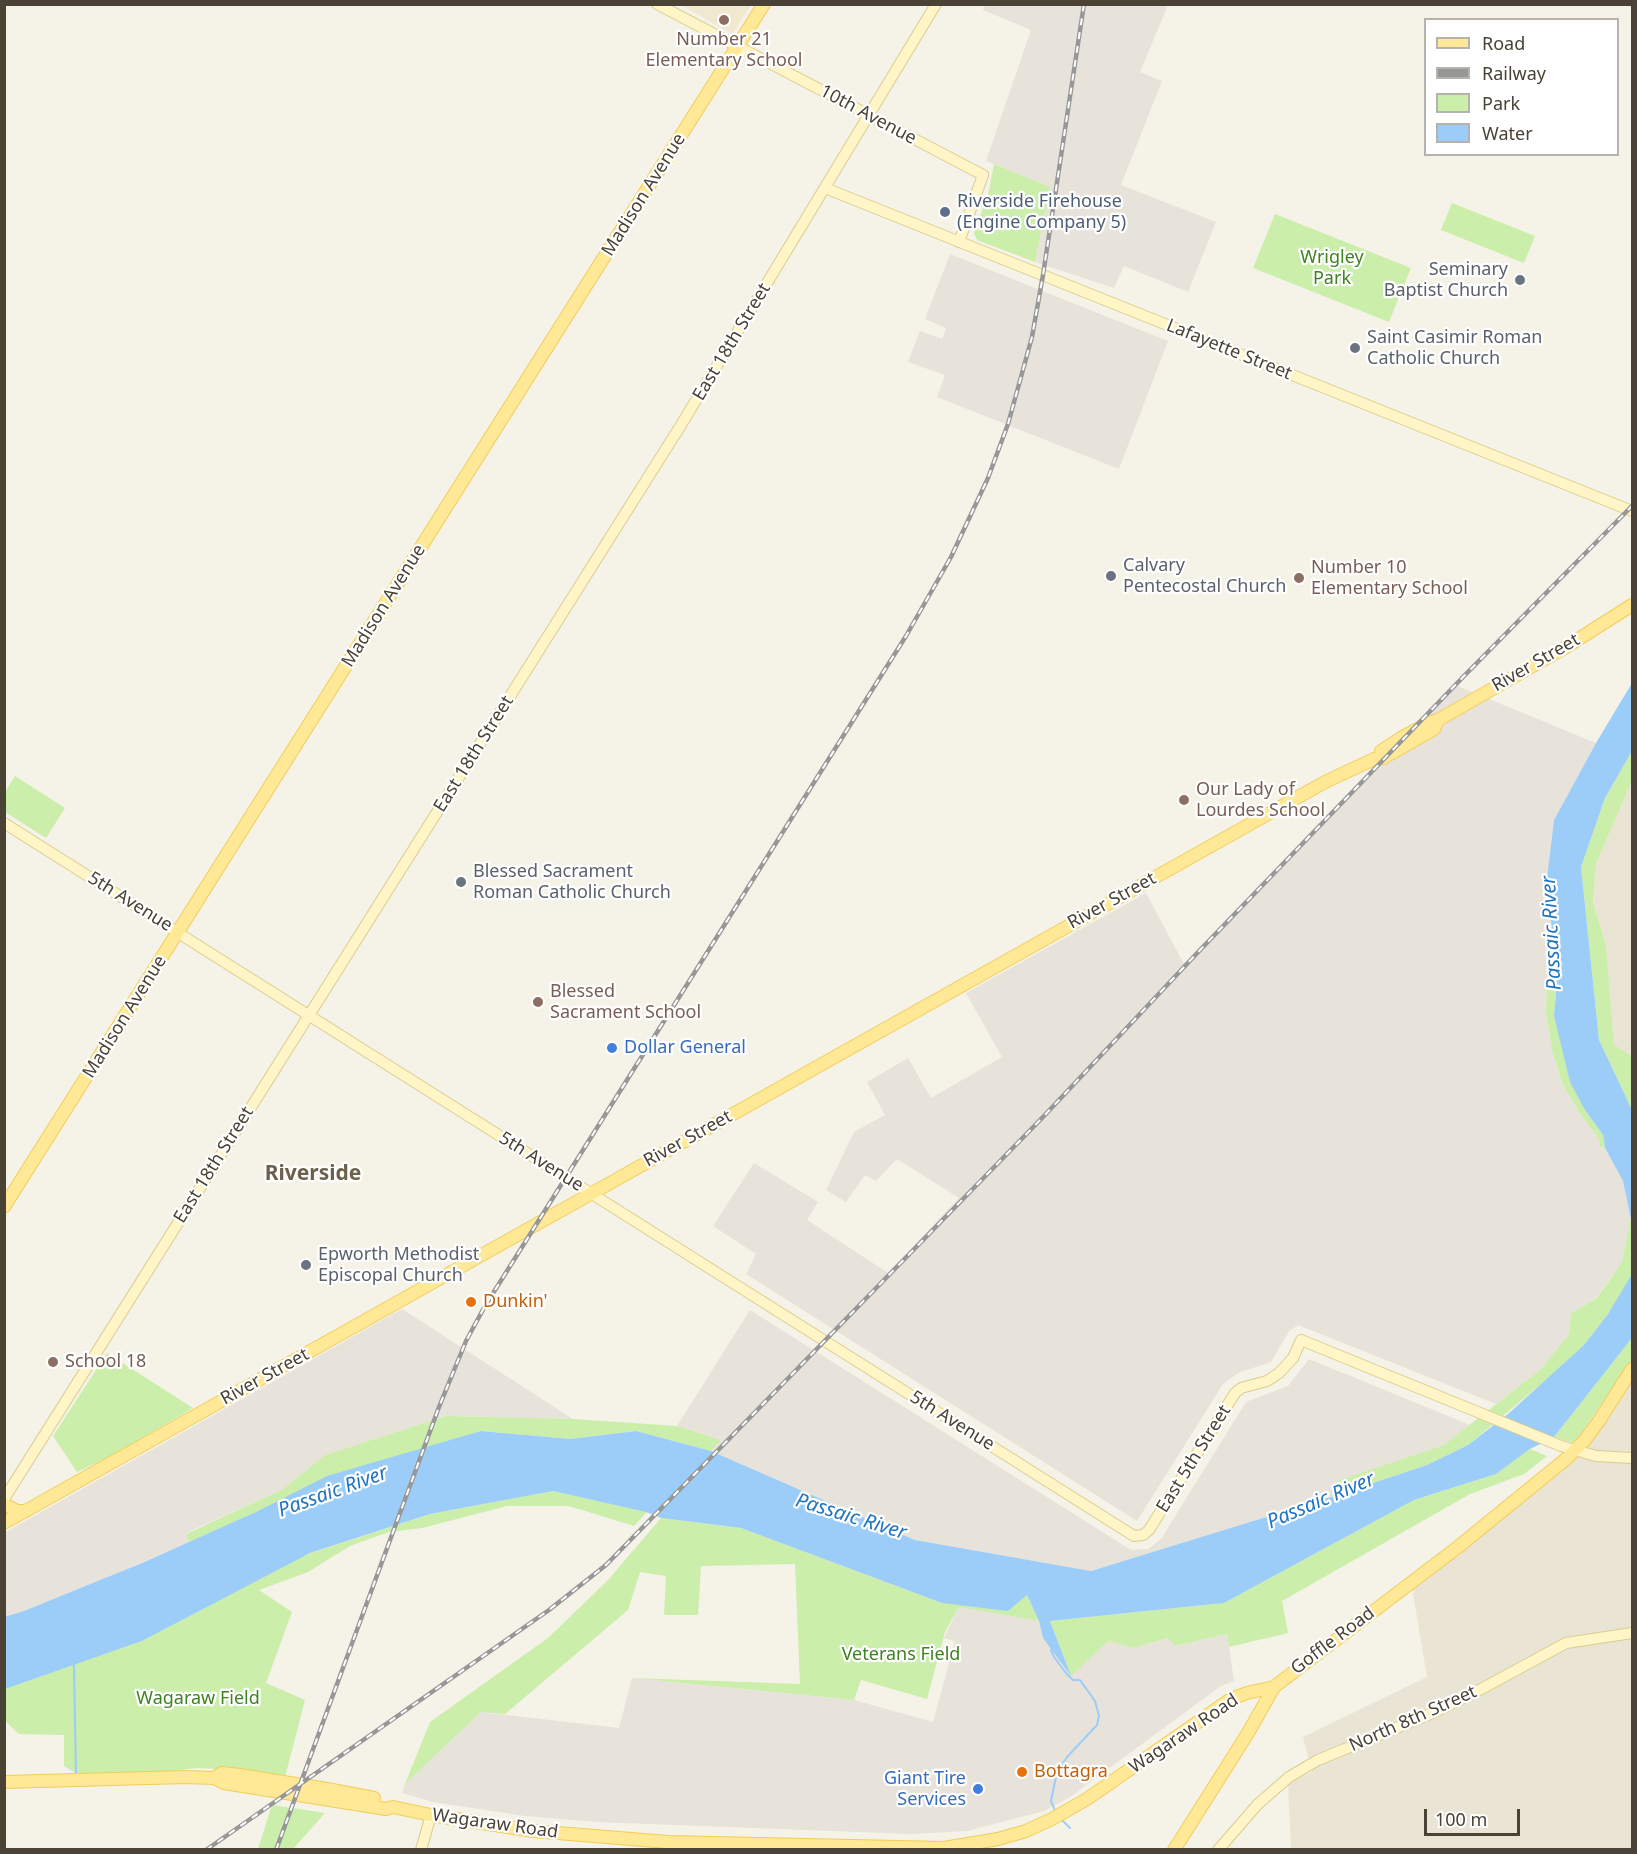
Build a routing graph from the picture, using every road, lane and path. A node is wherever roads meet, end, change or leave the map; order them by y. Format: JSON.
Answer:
{"nodes":[{"id":1,"x":657,"y":4,"type":"edge"},
{"id":2,"x":764,"y":4,"type":"edge"},
{"id":3,"x":936,"y":4,"type":"edge"},
{"id":4,"x":737,"y":46,"type":"junction"},
{"id":5,"x":868,"y":115,"type":"junction"},
{"id":6,"x":825,"y":188,"type":"junction"},
{"id":7,"x":959,"y":242,"type":"junction"},
{"id":8,"x":1632,"y":511,"type":"edge"},
{"id":9,"x":1632,"y":605,"type":"edge"},
{"id":10,"x":4,"y":823,"type":"edge"},
{"id":11,"x":178,"y":933,"type":"junction"},
{"id":12,"x":309,"y":1015,"type":"junction"},
{"id":13,"x":591,"y":1194,"type":"junction"},
{"id":14,"x":4,"y":1207,"type":"edge"},
{"id":15,"x":1632,"y":1369,"type":"edge"},
{"id":16,"x":1575,"y":1450,"type":"junction"},
{"id":17,"x":1632,"y":1458,"type":"edge"},
{"id":18,"x":4,"y":1499,"type":"edge"},
{"id":19,"x":1078,"y":1500,"type":"joint"},
{"id":20,"x":4,"y":1504,"type":"edge"},
{"id":21,"x":26,"y":1511,"type":"junction"},
{"id":22,"x":4,"y":1523,"type":"edge"},
{"id":23,"x":1632,"y":1633,"type":"edge"},
{"id":24,"x":1274,"y":1687,"type":"junction"},
{"id":25,"x":4,"y":1782,"type":"edge"},
{"id":26,"x":431,"y":1815,"type":"junction"},
{"id":27,"x":421,"y":1850,"type":"edge"},
{"id":28,"x":1174,"y":1850,"type":"edge"},
{"id":29,"x":1218,"y":1850,"type":"edge"}],
"edges":[{"from":1,"to":4,"type":"main road","name":"10th Avenue"},
{"from":2,"to":4,"type":"main road","name":"Madison Avenue"},
{"from":3,"to":5,"type":"main road","name":"East 18th Street"},
{"from":4,"to":5,"type":"main road","name":"10th Avenue"},
{"from":4,"to":11,"type":"main road","name":"Madison Avenue"},
{"from":5,"to":6,"type":"main road","name":"East 18th Street"},
{"from":5,"to":7,"type":"main road","name":"10th Avenue"},
{"from":6,"to":7,"type":"main road","name":"Lafayette Street"},
{"from":6,"to":12,"type":"main road","name":"East 18th Street"},
{"from":7,"to":8,"type":"main road","name":"Lafayette Street"},
{"from":9,"to":13,"type":"main road","name":"River Street"},
{"from":10,"to":11,"type":"main road","name":"5th Avenue"},
{"from":11,"to":12,"type":"main road","name":"5th Avenue"},
{"from":11,"to":14,"type":"main road","name":"Madison Avenue"},
{"from":12,"to":13,"type":"main road","name":"5th Avenue"},
{"from":12,"to":18,"type":"main road","name":"East 18th Street"},
{"from":13,"to":19,"type":"main road","name":"5th Avenue"},
{"from":13,"to":21,"type":"main road","name":"River Street"},
{"from":15,"to":16,"type":"main road","name":"Goffle Road"},
{"from":16,"to":17,"type":"main road"},
{"from":16,"to":19,"type":"main road","name":"East 5th Street"},
{"from":16,"to":24,"type":"main road","name":"Goffle Road"},
{"from":20,"to":21,"type":"main road"},
{"from":21,"to":22,"type":"main road","name":"River Street"},
{"from":23,"to":29,"type":"main road","name":"North 8th Street"},
{"from":24,"to":26,"type":"main road","name":"Wagaraw Road"},
{"from":24,"to":28,"type":"main road","name":"Goffle Road"},
{"from":25,"to":26,"type":"main road","name":"Wagaraw Road"},
{"from":26,"to":27,"type":"main road"}]}
